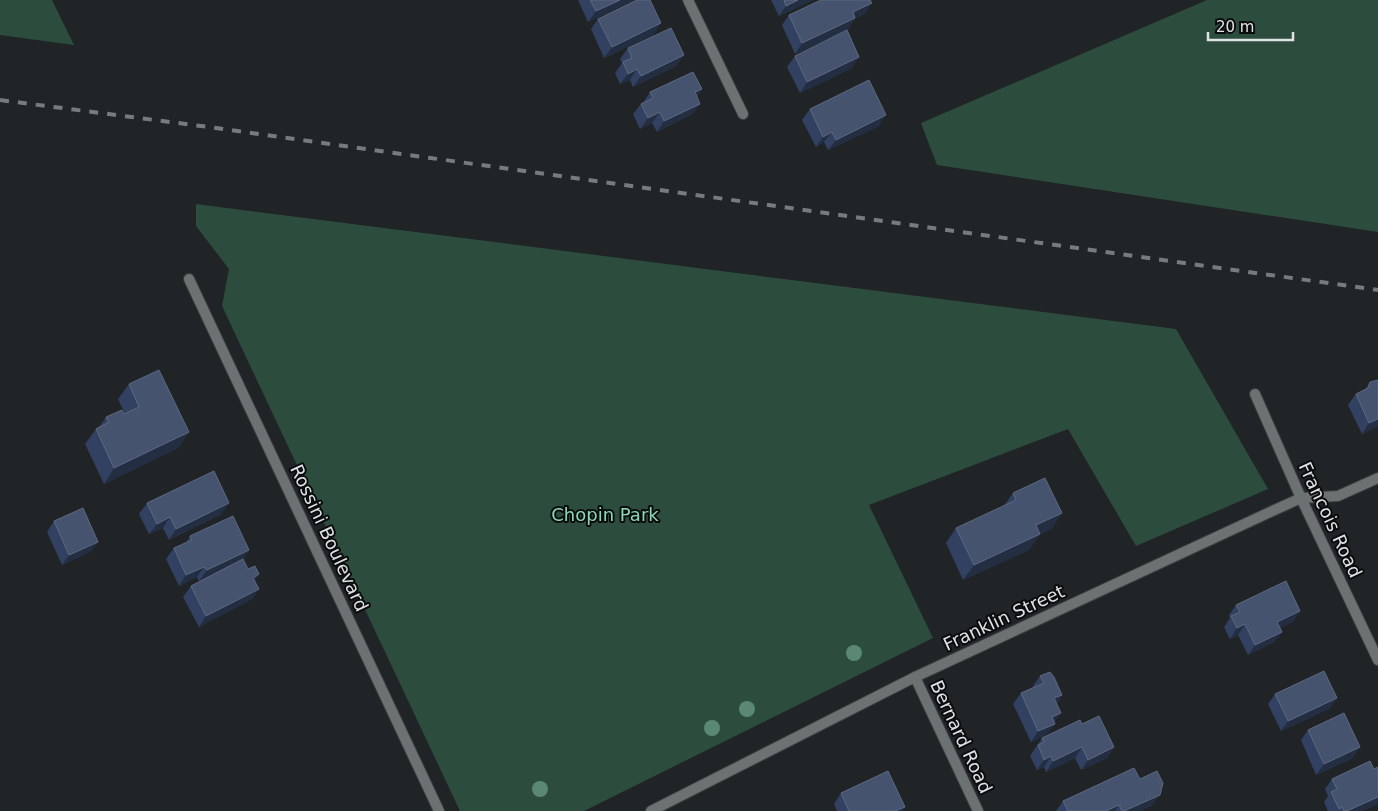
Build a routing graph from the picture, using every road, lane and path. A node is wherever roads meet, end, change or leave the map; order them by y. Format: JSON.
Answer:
{"nodes":[{"id":1,"x":688,"y":0,"type":"edge"},
{"id":2,"x":743,"y":114,"type":"dead end"},
{"id":3,"x":189,"y":279,"type":"dead end"},
{"id":4,"x":1254,"y":394,"type":"dead end"},
{"id":5,"x":1378,"y":478,"type":"edge"},
{"id":6,"x":1301,"y":498,"type":"junction"},
{"id":7,"x":1378,"y":660,"type":"edge"},
{"id":8,"x":915,"y":677,"type":"junction"},
{"id":9,"x":440,"y":811,"type":"edge"},
{"id":10,"x":651,"y":811,"type":"edge"},
{"id":11,"x":978,"y":811,"type":"edge"}],
"edges":[{"from":1,"to":2,"type":"street"},
{"from":3,"to":9,"type":"street","name":"Rossini Boulevard"},
{"from":4,"to":6,"type":"street","name":"Francois Road"},
{"from":5,"to":6,"type":"street","name":"Franklin Street"},
{"from":6,"to":7,"type":"street","name":"Francois Road"},
{"from":6,"to":8,"type":"street","name":"Franklin Street"},
{"from":8,"to":10,"type":"street","name":"Franklin Street"},
{"from":8,"to":11,"type":"street","name":"Bernard Road"}]}
